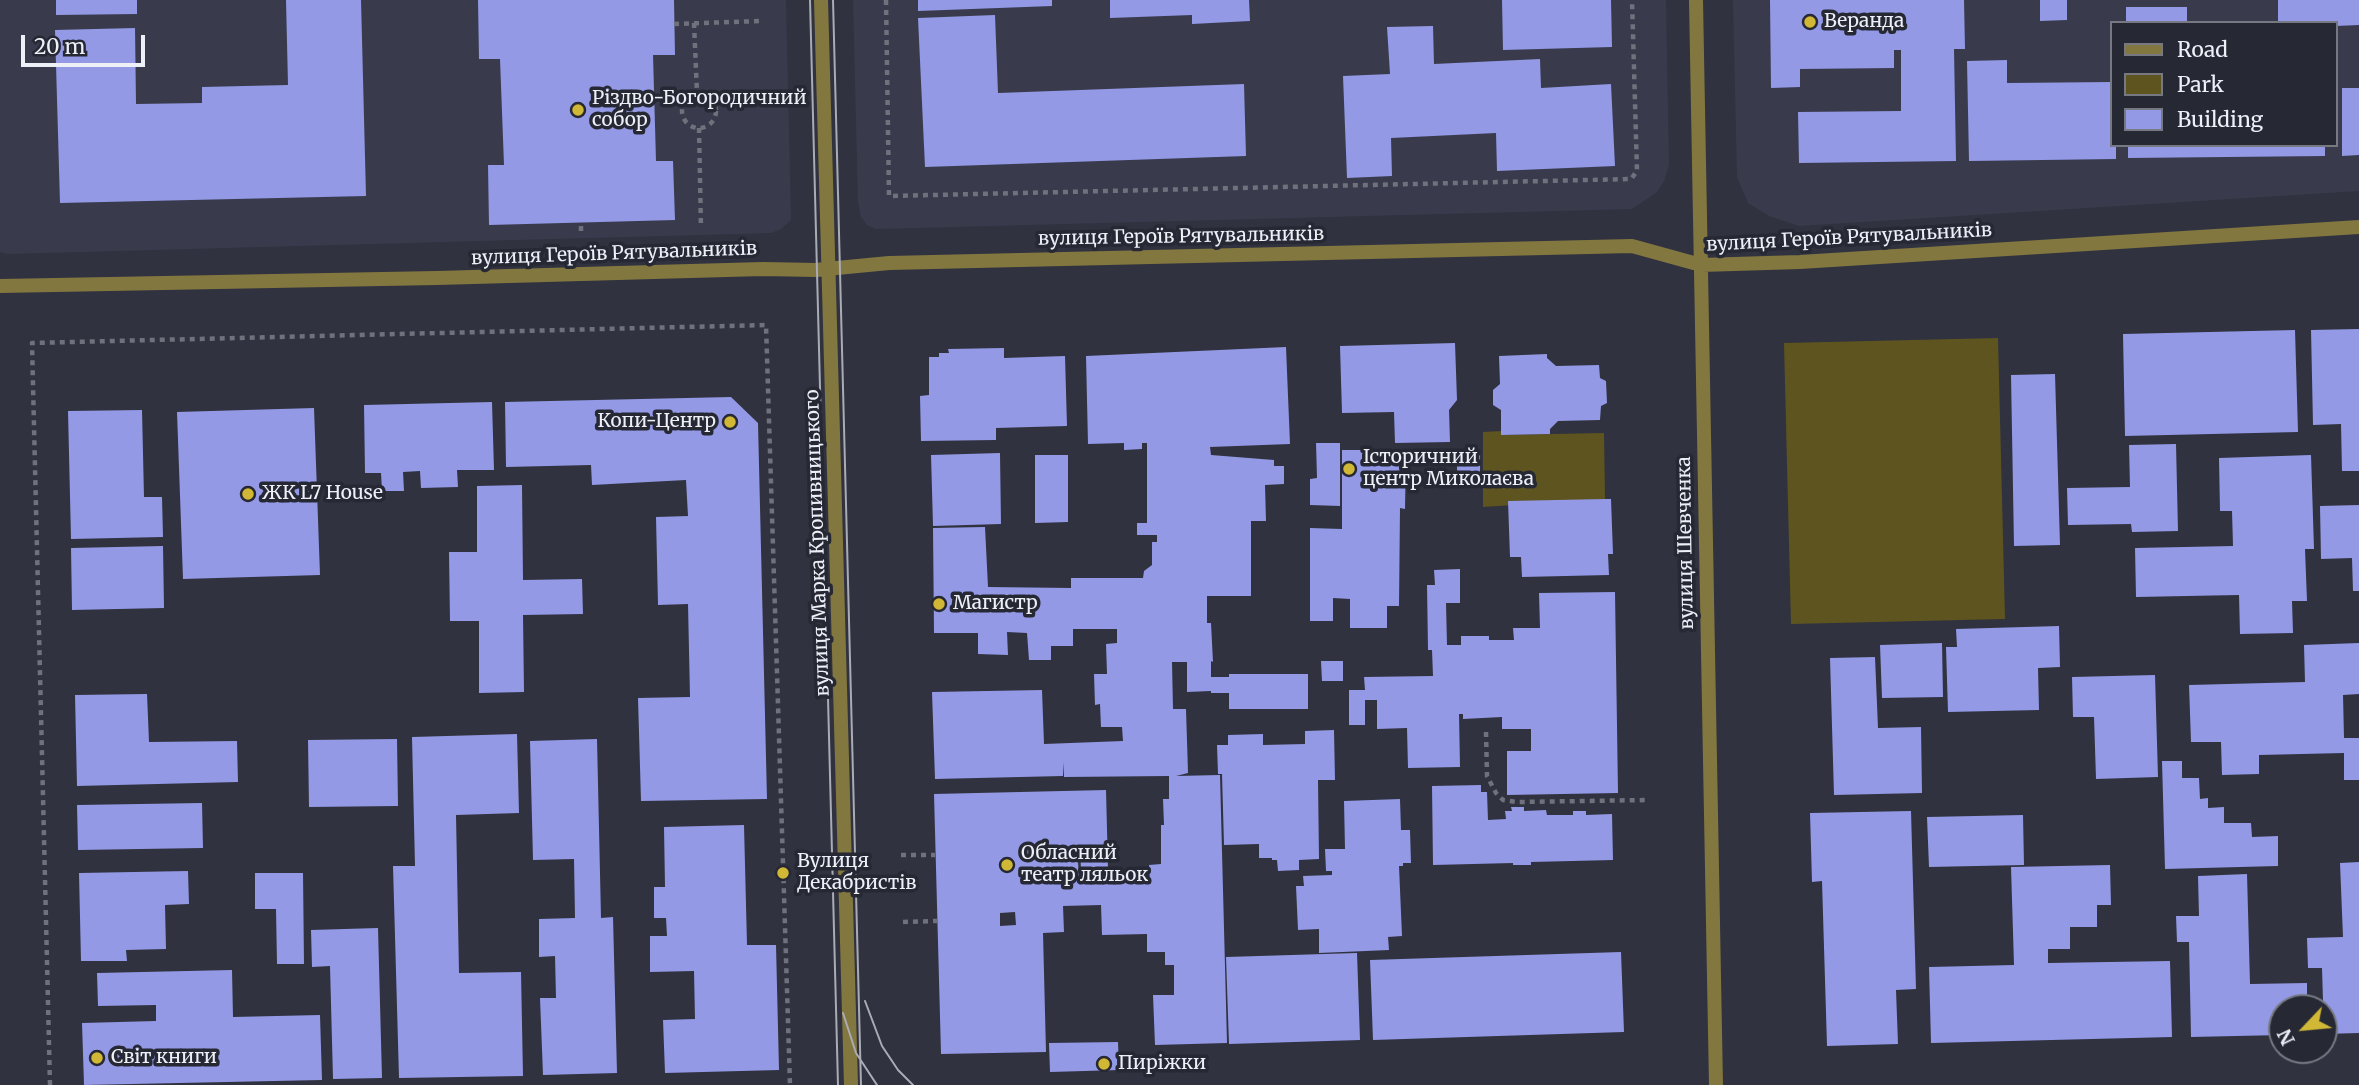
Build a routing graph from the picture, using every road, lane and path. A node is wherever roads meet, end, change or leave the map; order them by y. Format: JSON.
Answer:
{"nodes":[{"id":1,"x":821,"y":0,"type":"edge"},
{"id":2,"x":886,"y":0,"type":"edge"},
{"id":3,"x":1632,"y":0,"type":"edge"},
{"id":4,"x":1696,"y":0,"type":"edge"},
{"id":5,"x":761,"y":22,"type":"dead end"},
{"id":6,"x":694,"y":23,"type":"junction"},
{"id":7,"x":674,"y":24,"type":"dead end"},
{"id":8,"x":697,"y":93,"type":"junction"},
{"id":9,"x":699,"y":128,"type":"junction"},
{"id":10,"x":581,"y":223,"type":"dead end"},
{"id":11,"x":2359,"y":227,"type":"edge"},
{"id":12,"x":701,"y":228,"type":"dead end"},
{"id":13,"x":581,"y":231,"type":"dead end"},
{"id":14,"x":1701,"y":265,"type":"junction"},
{"id":15,"x":828,"y":269,"type":"junction"},
{"id":16,"x":0,"y":286,"type":"edge"},
{"id":17,"x":1486,"y":732,"type":"dead end"},
{"id":18,"x":1649,"y":800,"type":"dead end"},
{"id":19,"x":901,"y":855,"type":"dead end"},
{"id":20,"x":935,"y":855,"type":"dead end"},
{"id":21,"x":937,"y":921,"type":"dead end"},
{"id":22,"x":903,"y":922,"type":"dead end"},
{"id":23,"x":50,"y":1085,"type":"edge"},
{"id":24,"x":790,"y":1085,"type":"edge"},
{"id":25,"x":851,"y":1085,"type":"edge"},
{"id":26,"x":1716,"y":1085,"type":"edge"}],
"edges":[{"from":1,"to":15,"type":"street","name":"вулиця Марка Кропивницького"},
{"from":2,"to":3,"type":"path"},
{"from":4,"to":14,"type":"street","name":"вулиця Шевченка"},
{"from":5,"to":6,"type":"path"},
{"from":6,"to":7,"type":"path"},
{"from":6,"to":8,"type":"path"},
{"from":8,"to":9,"type":"path"},
{"from":8,"to":9,"type":"path"},
{"from":9,"to":12,"type":"path"},
{"from":10,"to":13,"type":"path"},
{"from":11,"to":14,"type":"street","name":"вулиця Героїв Рятувальників"},
{"from":14,"to":15,"type":"street","name":"вулиця Героїв Рятувальників"},
{"from":14,"to":26,"type":"street","name":"вулиця Шевченка"},
{"from":15,"to":16,"type":"street","name":"вулиця Героїв Рятувальників"},
{"from":15,"to":25,"type":"street","name":"вулиця Марка Кропивницького"},
{"from":17,"to":18,"type":"path"},
{"from":19,"to":20,"type":"path"},
{"from":21,"to":22,"type":"path"},
{"from":23,"to":24,"type":"path"}]}
